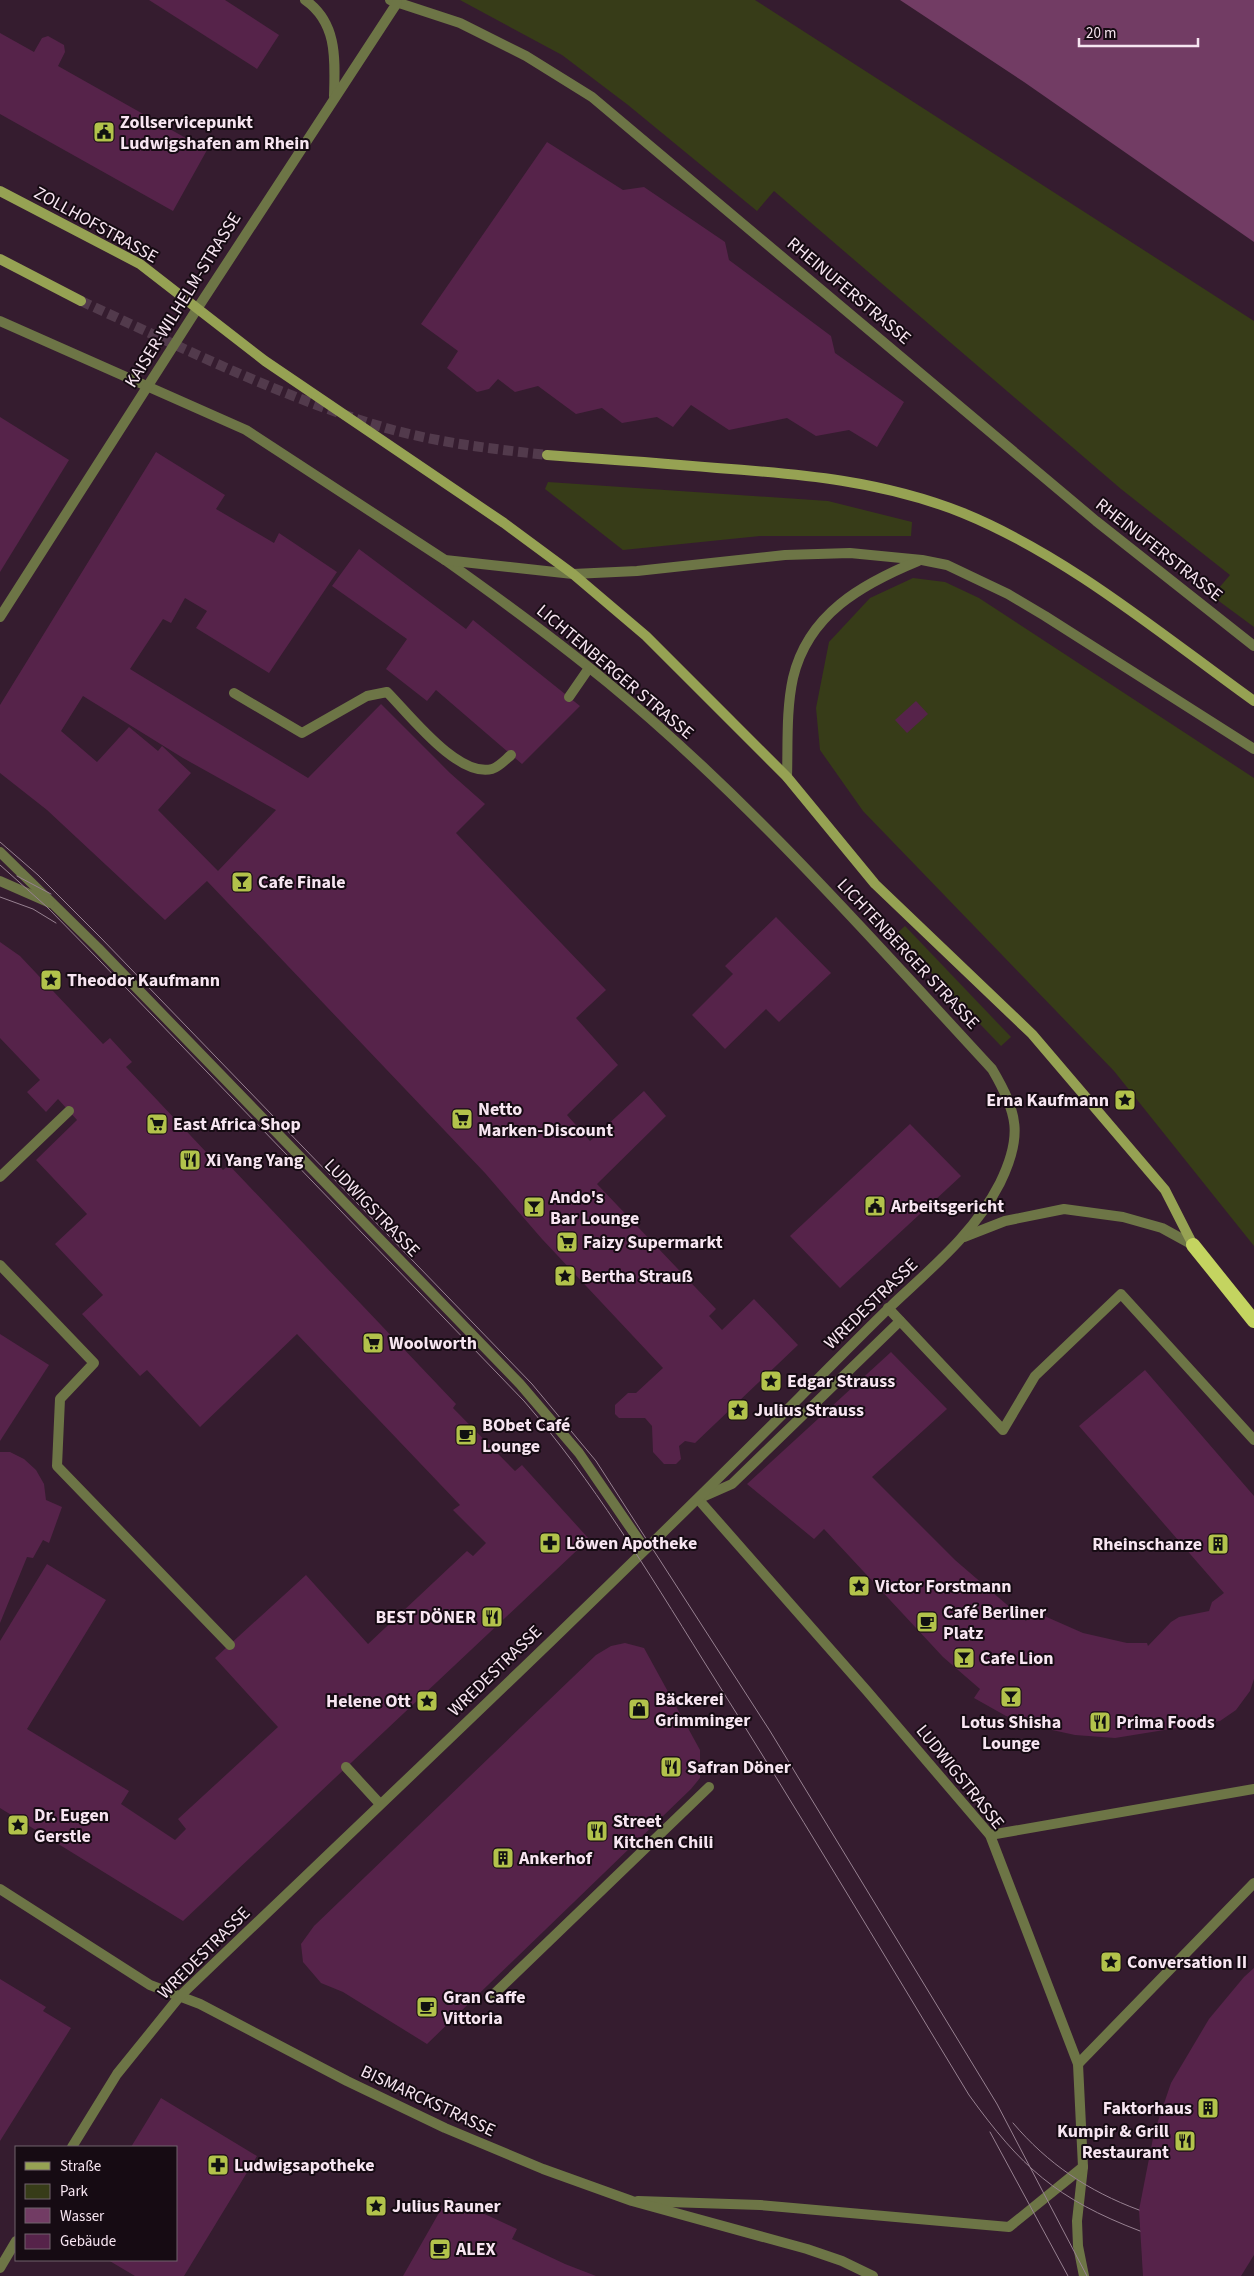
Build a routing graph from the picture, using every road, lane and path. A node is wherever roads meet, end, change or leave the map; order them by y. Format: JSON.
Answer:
{"nodes":[{"id":1,"x":305,"y":0,"type":"edge"},
{"id":2,"x":394,"y":1,"type":"edge"},
{"id":3,"x":334,"y":96,"type":"junction"},
{"id":4,"x":0,"y":192,"type":"edge"},
{"id":5,"x":0,"y":259,"type":"edge"},
{"id":6,"x":81,"y":301,"type":"tunnel mouth"},
{"id":7,"x":196,"y":309,"type":"junction"},
{"id":8,"x":0,"y":321,"type":"edge"},
{"id":9,"x":149,"y":386,"type":"junction"},
{"id":10,"x":547,"y":455,"type":"tunnel mouth"},
{"id":11,"x":444,"y":560,"type":"junction"},
{"id":12,"x":922,"y":560,"type":"junction"},
{"id":13,"x":573,"y":574,"type":"junction"},
{"id":14,"x":0,"y":617,"type":"edge"},
{"id":15,"x":1254,"y":646,"type":"edge"},
{"id":16,"x":589,"y":668,"type":"junction"},
{"id":17,"x":234,"y":693,"type":"dead end"},
{"id":18,"x":569,"y":698,"type":"dead end"},
{"id":19,"x":1254,"y":701,"type":"edge"},
{"id":20,"x":1254,"y":749,"type":"edge"},
{"id":21,"x":511,"y":755,"type":"dead end"},
{"id":22,"x":787,"y":777,"type":"junction"},
{"id":23,"x":0,"y":852,"type":"edge"},
{"id":24,"x":0,"y":881,"type":"edge"},
{"id":25,"x":56,"y":906,"type":"junction"},
{"id":26,"x":992,"y":1069,"type":"joint"},
{"id":27,"x":69,"y":1111,"type":"dead end"},
{"id":28,"x":0,"y":1177,"type":"edge"},
{"id":29,"x":964,"y":1237,"type":"junction"},
{"id":30,"x":1192,"y":1245,"type":"junction"},
{"id":31,"x":0,"y":1265,"type":"edge"},
{"id":32,"x":888,"y":1308,"type":"junction"},
{"id":33,"x":1254,"y":1321,"type":"edge"},
{"id":34,"x":900,"y":1322,"type":"junction"},
{"id":35,"x":1254,"y":1440,"type":"edge"},
{"id":36,"x":698,"y":1499,"type":"junction"},
{"id":37,"x":645,"y":1549,"type":"junction"},
{"id":38,"x":230,"y":1645,"type":"dead end"},
{"id":39,"x":346,"y":1767,"type":"dead end"},
{"id":40,"x":709,"y":1787,"type":"dead end"},
{"id":41,"x":1254,"y":1789,"type":"edge"},
{"id":42,"x":380,"y":1804,"type":"junction"},
{"id":43,"x":990,"y":1835,"type":"junction"},
{"id":44,"x":1254,"y":1883,"type":"edge"},
{"id":45,"x":0,"y":1889,"type":"edge"},
{"id":46,"x":493,"y":1995,"type":"dead end"},
{"id":47,"x":180,"y":1996,"type":"junction"},
{"id":48,"x":1078,"y":2064,"type":"junction"},
{"id":49,"x":73,"y":2146,"type":"edge"},
{"id":50,"x":1083,"y":2167,"type":"junction"},
{"id":51,"x":632,"y":2201,"type":"junction"},
{"id":52,"x":15,"y":2243,"type":"edge"},
{"id":53,"x":0,"y":2268,"type":"edge"},
{"id":54,"x":872,"y":2276,"type":"edge"},
{"id":55,"x":1084,"y":2276,"type":"edge"}],
"edges":[{"from":1,"to":3,"type":"street"},
{"from":2,"to":3,"type":"street","name":"KAISER-WILHELM-STRASSE"},
{"from":2,"to":15,"type":"street","name":"RHEINUFERSTRASSE"},
{"from":3,"to":7,"type":"street","name":"KAISER-WILHELM-STRASSE"},
{"from":4,"to":7,"type":"main road","name":"ZOLLHOFSTRASSE"},
{"from":5,"to":6,"type":"main road"},
{"from":7,"to":9,"type":"street","name":"KAISER-WILHELM-STRASSE"},
{"from":7,"to":13,"type":"main road","name":"ZOLLHOFSTRASSE"},
{"from":8,"to":9,"type":"street"},
{"from":9,"to":11,"type":"street","name":"LICHTENBERGER STRASSE"},
{"from":9,"to":14,"type":"street","name":"KAISER-WILHELM-STRASSE"},
{"from":10,"to":19,"type":"main road"},
{"from":11,"to":13,"type":"street"},
{"from":11,"to":16,"type":"street","name":"LICHTENBERGER STRASSE"},
{"from":12,"to":13,"type":"street"},
{"from":12,"to":20,"type":"street"},
{"from":12,"to":22,"type":"street"},
{"from":13,"to":22,"type":"main road","name":"LICHTENBERGER STRASSE"},
{"from":16,"to":18,"type":"street"},
{"from":16,"to":26,"type":"street","name":"LICHTENBERGER STRASSE"},
{"from":17,"to":21,"type":"street"},
{"from":22,"to":30,"type":"main road","name":"LICHTENBERGER STRASSE"},
{"from":23,"to":25,"type":"street","name":"LUDWIGSTRASSE"},
{"from":24,"to":25,"type":"street","name":"LUDWIGSTRASSE"},
{"from":25,"to":37,"type":"street","name":"LUDWIGSTRASSE"},
{"from":26,"to":29,"type":"street","name":"WREDESTRASSE"},
{"from":27,"to":28,"type":"street"},
{"from":29,"to":30,"type":"street","name":"WREDESTRASSE"},
{"from":29,"to":32,"type":"street","name":"WREDESTRASSE"},
{"from":30,"to":33,"type":"highway"},
{"from":31,"to":38,"type":"street"},
{"from":32,"to":34,"type":"street"},
{"from":32,"to":36,"type":"street","name":"WREDESTRASSE"},
{"from":34,"to":35,"type":"street"},
{"from":34,"to":36,"type":"street"},
{"from":36,"to":37,"type":"street","name":"WREDESTRASSE"},
{"from":36,"to":43,"type":"street","name":"LUDWIGSTRASSE"},
{"from":37,"to":42,"type":"street","name":"WREDESTRASSE"},
{"from":39,"to":42,"type":"street"},
{"from":40,"to":46,"type":"street"},
{"from":41,"to":43,"type":"street"},
{"from":42,"to":47,"type":"street","name":"WREDESTRASSE"},
{"from":43,"to":48,"type":"street","name":"LUDWIGSTRASSE"},
{"from":44,"to":48,"type":"street"},
{"from":45,"to":47,"type":"street","name":"BISMARCKSTRASSE"},
{"from":47,"to":49,"type":"street","name":"WREDESTRASSE"},
{"from":47,"to":51,"type":"street","name":"BISMARCKSTRASSE"},
{"from":48,"to":50,"type":"street","name":"LUDWIGSTRASSE"},
{"from":50,"to":51,"type":"street"},
{"from":50,"to":55,"type":"street","name":"LUDWIGSTRASSE"},
{"from":51,"to":54,"type":"street","name":"BISMARCKSTRASSE"},
{"from":52,"to":53,"type":"street"}]}
